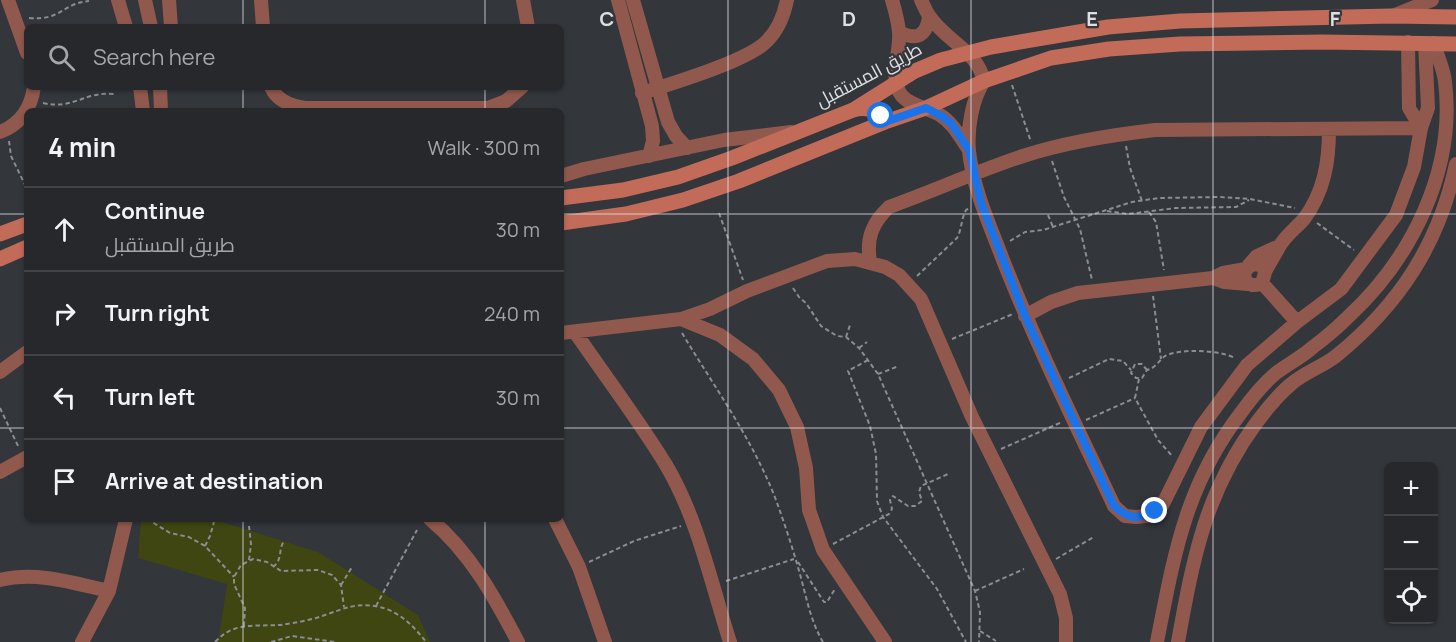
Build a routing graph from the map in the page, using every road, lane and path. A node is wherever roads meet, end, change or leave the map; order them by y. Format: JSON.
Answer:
{"nodes":[{"id":1,"x":9,"y":0,"type":"edge"},
{"id":2,"x":118,"y":0,"type":"edge"},
{"id":3,"x":145,"y":0,"type":"edge"},
{"id":4,"x":169,"y":0,"type":"edge"},
{"id":5,"x":261,"y":0,"type":"edge"},
{"id":6,"x":523,"y":0,"type":"edge"},
{"id":7,"x":618,"y":0,"type":"edge"},
{"id":8,"x":633,"y":0,"type":"edge"},
{"id":9,"x":787,"y":0,"type":"edge"},
{"id":10,"x":892,"y":0,"type":"edge"},
{"id":11,"x":921,"y":0,"type":"edge"},
{"id":12,"x":1432,"y":0,"type":"edge"},
{"id":13,"x":89,"y":1,"type":"edge"},
{"id":14,"x":929,"y":16,"type":"junction"},
{"id":15,"x":1391,"y":16,"type":"junction"},
{"id":16,"x":16,"y":17,"type":"junction"},
{"id":17,"x":1456,"y":17,"type":"edge"},
{"id":18,"x":125,"y":24,"type":"edge"},
{"id":19,"x":150,"y":24,"type":"edge"},
{"id":20,"x":171,"y":24,"type":"edge"},
{"id":21,"x":263,"y":24,"type":"edge"},
{"id":22,"x":527,"y":24,"type":"edge"},
{"id":23,"x":899,"y":32,"type":"junction"},
{"id":24,"x":1038,"y":39,"type":"junction"},
{"id":25,"x":1408,"y":42,"type":"junction"},
{"id":26,"x":24,"y":43,"type":"edge"},
{"id":27,"x":1429,"y":43,"type":"junction"},
{"id":28,"x":1456,"y":44,"type":"edge"},
{"id":29,"x":967,"y":52,"type":"junction"},
{"id":30,"x":1015,"y":70,"type":"junction"},
{"id":31,"x":1451,"y":78,"type":"edge"},
{"id":32,"x":984,"y":81,"type":"junction"},
{"id":33,"x":896,"y":82,"type":"junction"},
{"id":34,"x":657,"y":88,"type":"junction"},
{"id":35,"x":140,"y":90,"type":"edge"},
{"id":36,"x":160,"y":90,"type":"edge"},
{"id":37,"x":271,"y":90,"type":"edge"},
{"id":38,"x":519,"y":90,"type":"edge"},
{"id":39,"x":642,"y":93,"type":"junction"},
{"id":40,"x":32,"y":94,"type":"edge"},
{"id":41,"x":114,"y":94,"type":"dead end"},
{"id":42,"x":142,"y":108,"type":"edge"},
{"id":43,"x":161,"y":108,"type":"edge"},
{"id":44,"x":305,"y":108,"type":"edge"},
{"id":45,"x":305,"y":108,"type":"edge"},
{"id":46,"x":488,"y":108,"type":"edge"},
{"id":47,"x":488,"y":108,"type":"edge"},
{"id":48,"x":926,"y":108,"type":"junction"},
{"id":49,"x":853,"y":110,"type":"junction"},
{"id":50,"x":24,"y":114,"type":"edge"},
{"id":51,"x":885,"y":122,"type":"junction"},
{"id":52,"x":1421,"y":128,"type":"junction"},
{"id":53,"x":4,"y":130,"type":"edge"},
{"id":54,"x":1329,"y":130,"type":"junction"},
{"id":55,"x":796,"y":132,"type":"junction"},
{"id":56,"x":1123,"y":134,"type":"junction"},
{"id":57,"x":687,"y":147,"type":"junction"},
{"id":58,"x":969,"y":150,"type":"junction"},
{"id":59,"x":1042,"y":152,"type":"junction"},
{"id":60,"x":649,"y":156,"type":"junction"},
{"id":61,"x":1456,"y":164,"type":"edge"},
{"id":62,"x":564,"y":175,"type":"edge"},
{"id":63,"x":975,"y":175,"type":"junction"},
{"id":64,"x":24,"y":183,"type":"edge"},
{"id":65,"x":564,"y":198,"type":"edge"},
{"id":66,"x":1250,"y":199,"type":"junction"},
{"id":67,"x":1142,"y":201,"type":"junction"},
{"id":68,"x":981,"y":203,"type":"junction"},
{"id":69,"x":1105,"y":211,"type":"junction"},
{"id":70,"x":1149,"y":212,"type":"junction"},
{"id":71,"x":719,"y":213,"type":"dead end"},
{"id":72,"x":1048,"y":215,"type":"dead end"},
{"id":73,"x":1306,"y":215,"type":"junction"},
{"id":74,"x":1076,"y":219,"type":"junction"},
{"id":75,"x":564,"y":223,"type":"edge"},
{"id":76,"x":24,"y":225,"type":"edge"},
{"id":77,"x":1053,"y":227,"type":"junction"},
{"id":78,"x":0,"y":234,"type":"edge"},
{"id":79,"x":1279,"y":246,"type":"junction"},
{"id":80,"x":998,"y":247,"type":"junction"},
{"id":81,"x":24,"y":248,"type":"edge"},
{"id":82,"x":1366,"y":258,"type":"junction"},
{"id":83,"x":0,"y":259,"type":"edge"},
{"id":84,"x":870,"y":261,"type":"junction"},
{"id":85,"x":1247,"y":267,"type":"junction"},
{"id":86,"x":789,"y":276,"type":"junction"},
{"id":87,"x":1213,"y":278,"type":"junction"},
{"id":88,"x":1259,"y":279,"type":"junction"},
{"id":89,"x":1166,"y":283,"type":"junction"},
{"id":90,"x":909,"y":284,"type":"junction"},
{"id":91,"x":1151,"y":285,"type":"junction"},
{"id":92,"x":747,"y":291,"type":"junction"},
{"id":93,"x":1095,"y":291,"type":"junction"},
{"id":94,"x":1024,"y":313,"type":"junction"},
{"id":95,"x":678,"y":320,"type":"junction"},
{"id":96,"x":1297,"y":322,"type":"junction"},
{"id":97,"x":850,"y":325,"type":"dead end"},
{"id":98,"x":568,"y":333,"type":"edge"},
{"id":99,"x":846,"y":337,"type":"junction"},
{"id":100,"x":867,"y":342,"type":"dead end"},
{"id":101,"x":941,"y":344,"type":"junction"},
{"id":102,"x":859,"y":348,"type":"junction"},
{"id":103,"x":24,"y":354,"type":"edge"},
{"id":104,"x":1161,"y":359,"type":"junction"},
{"id":105,"x":868,"y":360,"type":"junction"},
{"id":106,"x":1247,"y":365,"type":"junction"},
{"id":107,"x":899,"y":366,"type":"dead end"},
{"id":108,"x":1131,"y":370,"type":"junction"},
{"id":109,"x":1146,"y":370,"type":"junction"},
{"id":110,"x":0,"y":372,"type":"edge"},
{"id":111,"x":878,"y":374,"type":"junction"},
{"id":112,"x":1139,"y":379,"type":"junction"},
{"id":113,"x":1057,"y":384,"type":"junction"},
{"id":114,"x":1136,"y":398,"type":"junction"},
{"id":115,"x":0,"y":408,"type":"edge"},
{"id":116,"x":1074,"y":421,"type":"junction"},
{"id":117,"x":990,"y":454,"type":"junction"},
{"id":118,"x":24,"y":455,"type":"edge"},
{"id":119,"x":24,"y":458,"type":"edge"},
{"id":120,"x":1182,"y":467,"type":"junction"},
{"id":121,"x":0,"y":472,"type":"edge"},
{"id":122,"x":948,"y":474,"type":"dead end"},
{"id":123,"x":928,"y":484,"type":"junction"},
{"id":124,"x":883,"y":517,"type":"junction"},
{"id":125,"x":125,"y":522,"type":"edge"},
{"id":126,"x":152,"y":522,"type":"edge"},
{"id":127,"x":214,"y":522,"type":"dead end"},
{"id":128,"x":433,"y":522,"type":"edge"},
{"id":129,"x":556,"y":522,"type":"edge"},
{"id":130,"x":693,"y":523,"type":"junction"},
{"id":131,"x":249,"y":526,"type":"dead end"},
{"id":132,"x":417,"y":530,"type":"dead end"},
{"id":133,"x":1094,"y":537,"type":"dead end"},
{"id":134,"x":284,"y":541,"type":"dead end"},
{"id":135,"x":205,"y":546,"type":"junction"},
{"id":136,"x":823,"y":550,"type":"junction"},
{"id":137,"x":795,"y":559,"type":"junction"},
{"id":138,"x":249,"y":560,"type":"junction"},
{"id":139,"x":1046,"y":564,"type":"junction"},
{"id":140,"x":273,"y":567,"type":"junction"},
{"id":141,"x":352,"y":567,"type":"dead end"},
{"id":142,"x":579,"y":567,"type":"junction"},
{"id":143,"x":1024,"y":569,"type":"dead end"},
{"id":144,"x":234,"y":577,"type":"junction"},
{"id":145,"x":841,"y":577,"type":"junction"},
{"id":146,"x":0,"y":580,"type":"edge"},
{"id":147,"x":341,"y":585,"type":"junction"},
{"id":148,"x":714,"y":585,"type":"junction"},
{"id":149,"x":109,"y":591,"type":"junction"},
{"id":150,"x":975,"y":591,"type":"junction"},
{"id":151,"x":376,"y":606,"type":"junction"},
{"id":152,"x":344,"y":607,"type":"junction"},
{"id":153,"x":244,"y":626,"type":"junction"},
{"id":154,"x":980,"y":631,"type":"junction"},
{"id":155,"x":996,"y":641,"type":"edge"},
{"id":156,"x":82,"y":642,"type":"edge"},
{"id":157,"x":215,"y":642,"type":"edge"},
{"id":158,"x":271,"y":642,"type":"edge"},
{"id":159,"x":335,"y":642,"type":"edge"},
{"id":160,"x":426,"y":642,"type":"edge"},
{"id":161,"x":518,"y":642,"type":"edge"},
{"id":162,"x":605,"y":642,"type":"edge"},
{"id":163,"x":730,"y":642,"type":"edge"},
{"id":164,"x":823,"y":642,"type":"edge"},
{"id":165,"x":885,"y":642,"type":"edge"},
{"id":166,"x":966,"y":642,"type":"edge"},
{"id":167,"x":979,"y":642,"type":"edge"},
{"id":168,"x":1066,"y":642,"type":"edge"},
{"id":169,"x":1157,"y":642,"type":"edge"},
{"id":170,"x":1178,"y":642,"type":"edge"}],
"edges":[{"from":1,"to":16,"type":"street"},
{"from":2,"to":18,"type":"street"},
{"from":3,"to":19,"type":"street"},
{"from":4,"to":20,"type":"street"},
{"from":5,"to":21,"type":"street"},
{"from":6,"to":22,"type":"street"},
{"from":7,"to":39,"type":"street"},
{"from":8,"to":34,"type":"street"},
{"from":9,"to":34,"type":"street"},
{"from":10,"to":23,"type":"street"},
{"from":11,"to":14,"type":"street"},
{"from":12,"to":15,"type":"street"},
{"from":13,"to":16,"type":"path"},
{"from":14,"to":23,"type":"street"},
{"from":14,"to":29,"type":"street"},
{"from":15,"to":17,"type":"main road","name":"طريق المستقبل"},
{"from":15,"to":24,"type":"main road","name":"طريق المستقبل"},
{"from":16,"to":26,"type":"street"},
{"from":23,"to":33,"type":"street"},
{"from":24,"to":29,"type":"main road","name":"طريق المستقبل"},
{"from":24,"to":30,"type":"main road"},
{"from":25,"to":27,"type":"main road"},
{"from":25,"to":30,"type":"main road"},
{"from":25,"to":52,"type":"street"},
{"from":27,"to":28,"type":"main road"},
{"from":27,"to":31,"type":"street"},
{"from":27,"to":52,"type":"street"},
{"from":29,"to":32,"type":"street"},
{"from":29,"to":33,"type":"main road","name":"طريق المستقبل"},
{"from":30,"to":32,"type":"main road"},
{"from":30,"to":59,"type":"path"},
{"from":31,"to":169,"type":"street"},
{"from":32,"to":48,"type":"main road"},
{"from":32,"to":58,"type":"street"},
{"from":33,"to":48,"type":"street"},
{"from":33,"to":49,"type":"main road","name":"طريق المستقبل"},
{"from":34,"to":39,"type":"street"},
{"from":34,"to":57,"type":"street"},
{"from":35,"to":42,"type":"street"},
{"from":36,"to":43,"type":"street"},
{"from":37,"to":44,"type":"street"},
{"from":38,"to":47,"type":"street"},
{"from":39,"to":60,"type":"street"},
{"from":40,"to":41,"type":"path"},
{"from":45,"to":46,"type":"street"},
{"from":48,"to":51,"type":"main road"},
{"from":48,"to":58,"type":"street"},
{"from":49,"to":51,"type":"main road"},
{"from":49,"to":55,"type":"main road","name":"طريق المستقبل"},
{"from":50,"to":53,"type":"street"},
{"from":51,"to":75,"type":"main road"},
{"from":52,"to":54,"type":"street"},
{"from":52,"to":82,"type":"street"},
{"from":53,"to":64,"type":"path"},
{"from":54,"to":56,"type":"street"},
{"from":54,"to":73,"type":"street"},
{"from":55,"to":57,"type":"street"},
{"from":55,"to":65,"type":"main road","name":"طريق المستقبل"},
{"from":56,"to":59,"type":"street"},
{"from":56,"to":67,"type":"path"},
{"from":57,"to":60,"type":"street"},
{"from":58,"to":63,"type":"street"},
{"from":59,"to":63,"type":"street"},
{"from":59,"to":74,"type":"path"},
{"from":60,"to":62,"type":"street"},
{"from":61,"to":170,"type":"street"},
{"from":63,"to":68,"type":"street"},
{"from":63,"to":84,"type":"street"},
{"from":66,"to":67,"type":"path"},
{"from":66,"to":70,"type":"path"},
{"from":66,"to":73,"type":"path"},
{"from":67,"to":69,"type":"path"},
{"from":68,"to":80,"type":"street"},
{"from":68,"to":90,"type":"path"},
{"from":69,"to":70,"type":"path"},
{"from":69,"to":74,"type":"path"},
{"from":70,"to":89,"type":"path"},
{"from":71,"to":92,"type":"path"},
{"from":72,"to":77,"type":"path"},
{"from":73,"to":79,"type":"street"},
{"from":73,"to":82,"type":"path"},
{"from":74,"to":77,"type":"path"},
{"from":74,"to":93,"type":"path"},
{"from":76,"to":78,"type":"main road"},
{"from":77,"to":80,"type":"path"},
{"from":79,"to":85,"type":"street"},
{"from":79,"to":88,"type":"street"},
{"from":80,"to":94,"type":"street"},
{"from":81,"to":83,"type":"main road"},
{"from":82,"to":96,"type":"street"},
{"from":84,"to":86,"type":"street"},
{"from":84,"to":90,"type":"street"},
{"from":85,"to":87,"type":"street"},
{"from":85,"to":88,"type":"street"},
{"from":85,"to":88,"type":"street"},
{"from":86,"to":92,"type":"street"},
{"from":86,"to":99,"type":"path"},
{"from":87,"to":88,"type":"street"},
{"from":87,"to":89,"type":"street"},
{"from":88,"to":96,"type":"street"},
{"from":89,"to":91,"type":"street"},
{"from":90,"to":101,"type":"street"},
{"from":91,"to":93,"type":"street"},
{"from":91,"to":104,"type":"path"},
{"from":92,"to":95,"type":"street"},
{"from":93,"to":94,"type":"street"},
{"from":94,"to":101,"type":"path"},
{"from":94,"to":113,"type":"street"},
{"from":95,"to":98,"type":"street"},
{"from":95,"to":136,"type":"street"},
{"from":95,"to":137,"type":"path"},
{"from":96,"to":106,"type":"street"},
{"from":97,"to":99,"type":"path"},
{"from":98,"to":130,"type":"street"},
{"from":99,"to":102,"type":"path"},
{"from":100,"to":102,"type":"path"},
{"from":101,"to":117,"type":"street"},
{"from":102,"to":105,"type":"path"},
{"from":103,"to":110,"type":"street"},
{"from":104,"to":106,"type":"path"},
{"from":104,"to":109,"type":"path"},
{"from":105,"to":111,"type":"path"},
{"from":105,"to":124,"type":"path"},
{"from":106,"to":120,"type":"street"},
{"from":107,"to":111,"type":"path"},
{"from":108,"to":109,"type":"path"},
{"from":108,"to":112,"type":"path"},
{"from":108,"to":113,"type":"path"},
{"from":109,"to":112,"type":"path"},
{"from":111,"to":123,"type":"path"},
{"from":112,"to":114,"type":"path"},
{"from":113,"to":116,"type":"street"},
{"from":114,"to":116,"type":"path"},
{"from":114,"to":120,"type":"path"},
{"from":115,"to":118,"type":"path"},
{"from":116,"to":117,"type":"path"},
{"from":116,"to":120,"type":"street"},
{"from":117,"to":139,"type":"street"},
{"from":119,"to":121,"type":"street"},
{"from":122,"to":123,"type":"path"},
{"from":123,"to":124,"type":"path"},
{"from":123,"to":150,"type":"path"},
{"from":124,"to":136,"type":"path"},
{"from":124,"to":166,"type":"path"},
{"from":125,"to":149,"type":"street"},
{"from":126,"to":135,"type":"path"},
{"from":127,"to":135,"type":"path"},
{"from":128,"to":161,"type":"street"},
{"from":129,"to":142,"type":"street"},
{"from":130,"to":142,"type":"path"},
{"from":130,"to":148,"type":"street"},
{"from":131,"to":138,"type":"path"},
{"from":132,"to":151,"type":"path"},
{"from":133,"to":139,"type":"path"},
{"from":134,"to":140,"type":"path"},
{"from":135,"to":144,"type":"path"},
{"from":136,"to":145,"type":"street"},
{"from":137,"to":145,"type":"path"},
{"from":137,"to":148,"type":"path"},
{"from":137,"to":164,"type":"path"},
{"from":138,"to":140,"type":"path"},
{"from":138,"to":144,"type":"path"},
{"from":139,"to":168,"type":"street"},
{"from":140,"to":147,"type":"path"},
{"from":141,"to":147,"type":"path"},
{"from":142,"to":162,"type":"street"},
{"from":143,"to":150,"type":"path"},
{"from":144,"to":153,"type":"path"},
{"from":145,"to":165,"type":"street"},
{"from":146,"to":149,"type":"street"},
{"from":147,"to":152,"type":"path"},
{"from":148,"to":163,"type":"street"},
{"from":149,"to":156,"type":"street"},
{"from":150,"to":154,"type":"path"},
{"from":151,"to":152,"type":"path"},
{"from":151,"to":160,"type":"path"},
{"from":152,"to":153,"type":"path"},
{"from":153,"to":157,"type":"path"},
{"from":154,"to":155,"type":"path"},
{"from":154,"to":167,"type":"path"},
{"from":158,"to":159,"type":"path"}]}
